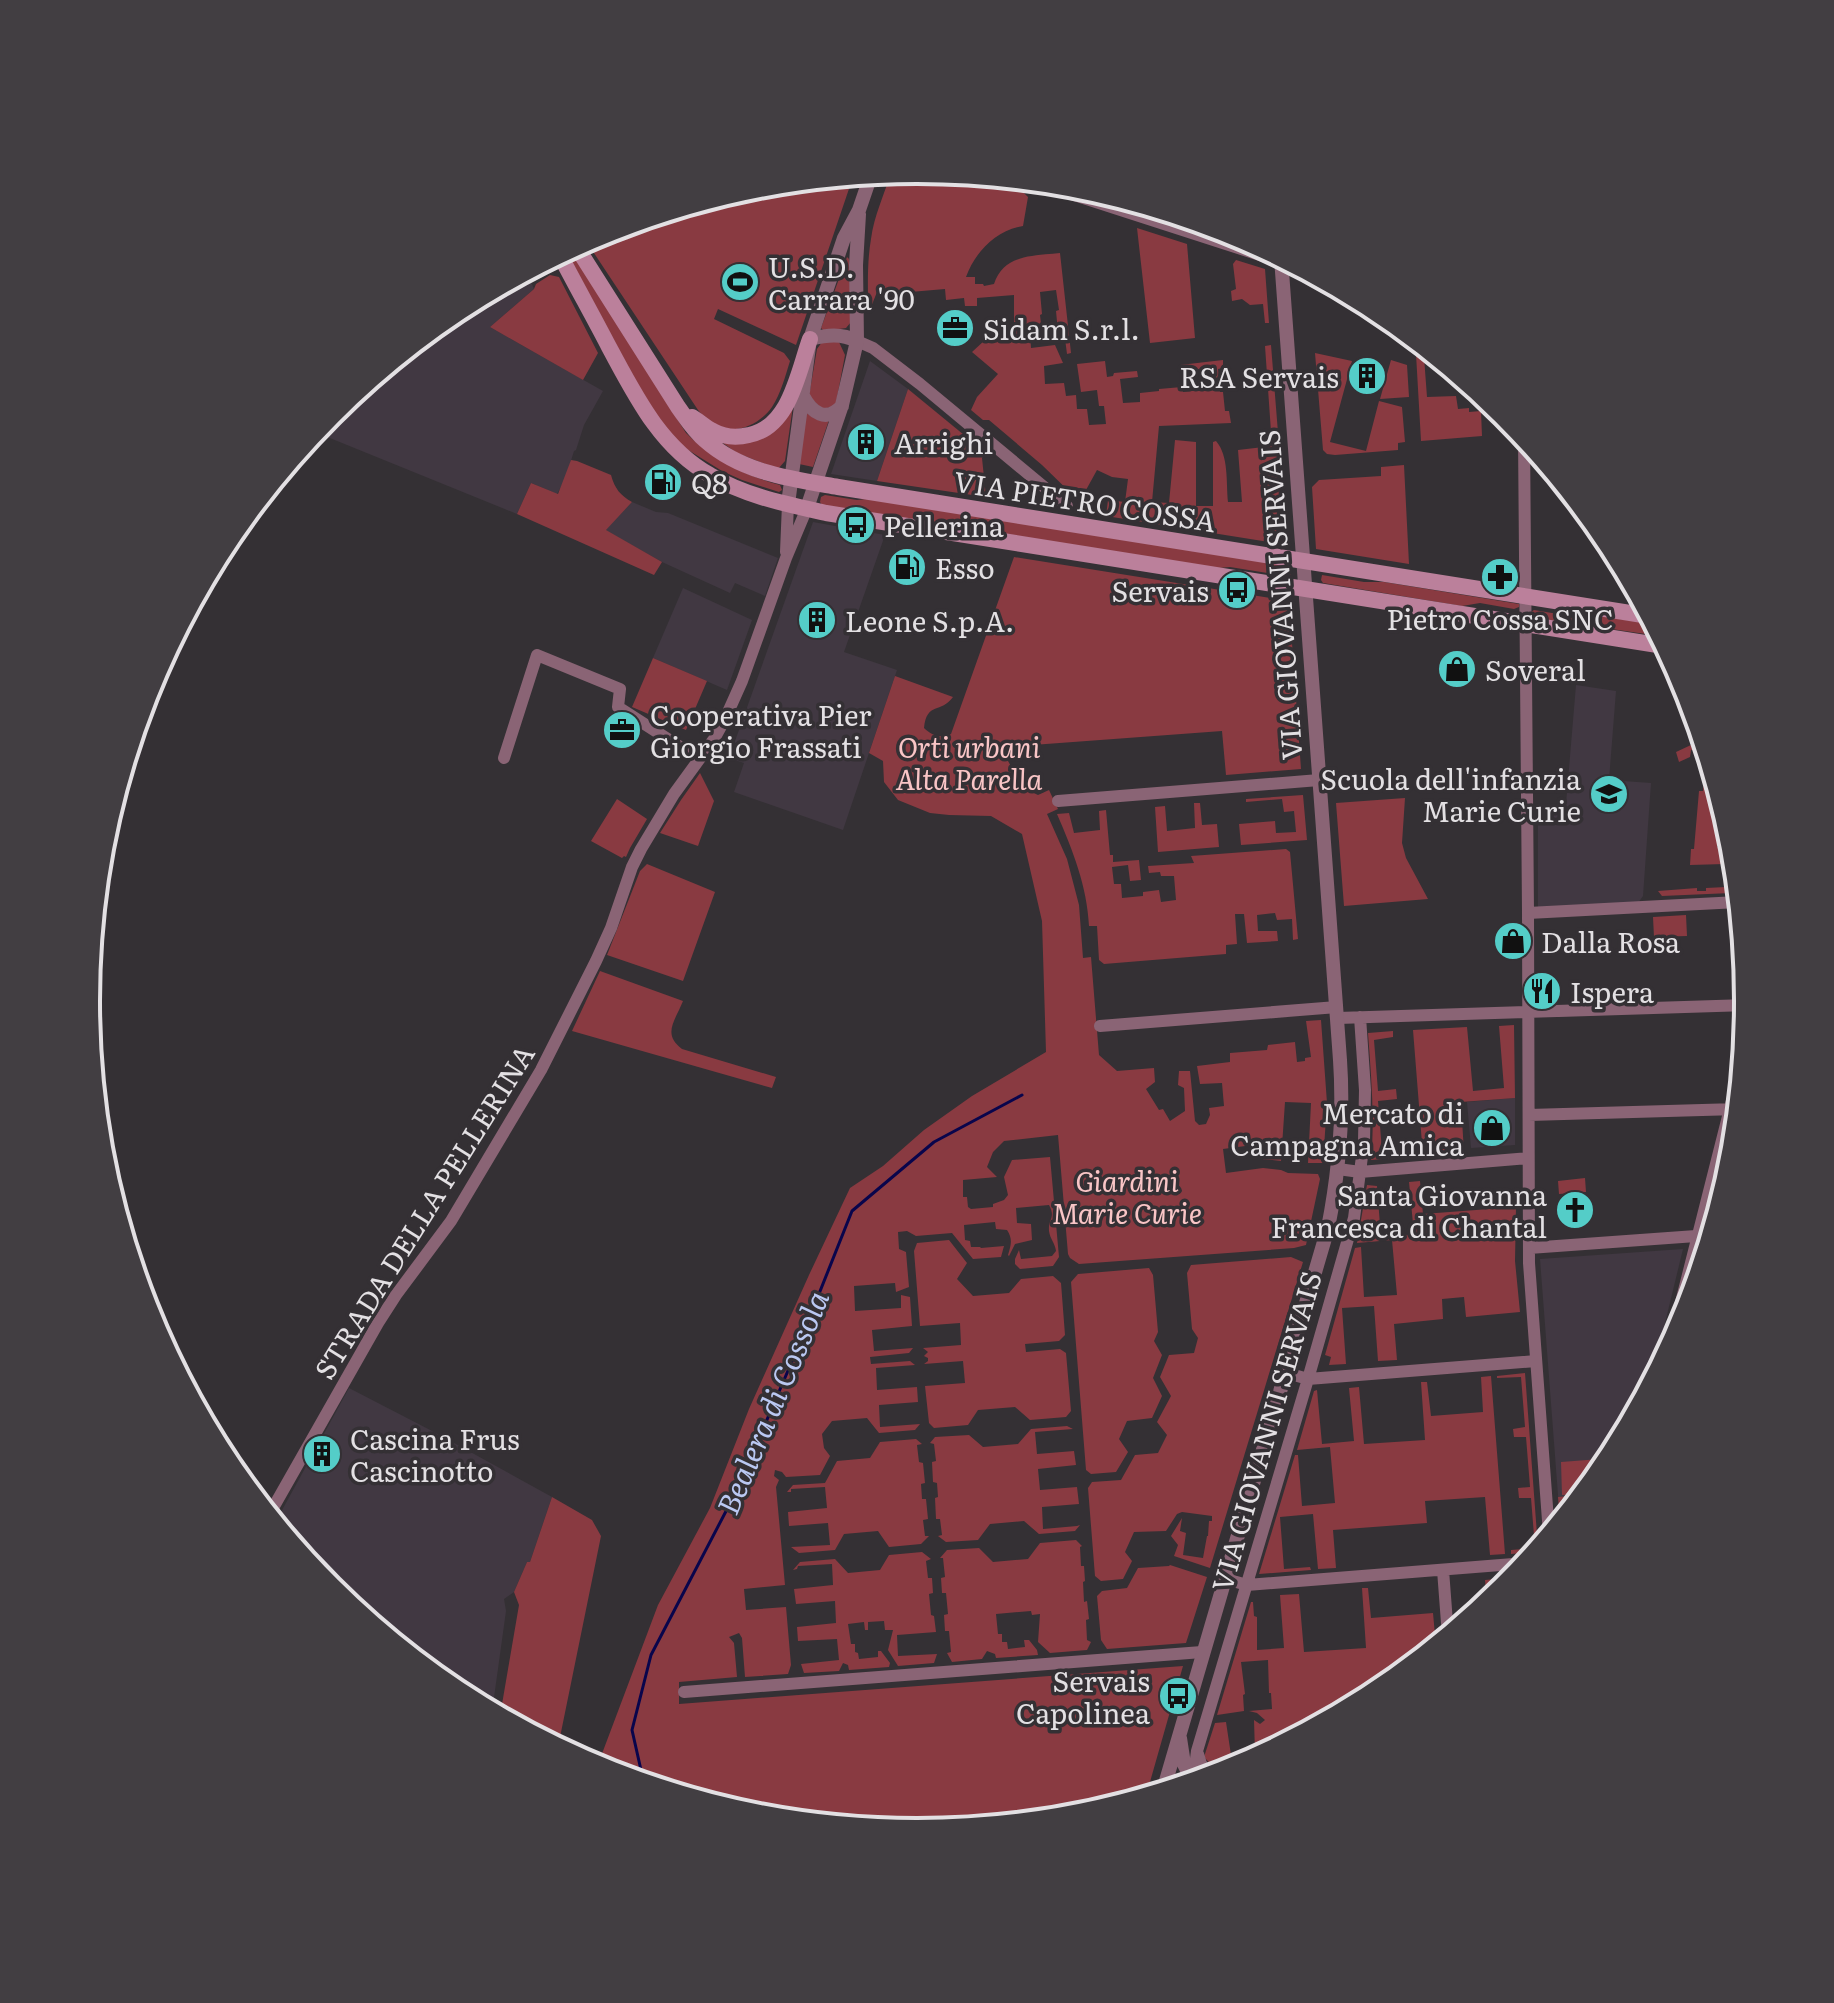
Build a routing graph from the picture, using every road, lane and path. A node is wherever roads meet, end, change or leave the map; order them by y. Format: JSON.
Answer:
{"nodes":[{"id":1,"x":867,"y":186,"type":"edge"},
{"id":2,"x":859,"y":210,"type":"junction"},
{"id":3,"x":583,"y":257,"type":"edge"},
{"id":4,"x":565,"y":265,"type":"edge"},
{"id":5,"x":1282,"y":271,"type":"edge"},
{"id":6,"x":810,"y":339,"type":"junction"},
{"id":7,"x":857,"y":341,"type":"junction"},
{"id":8,"x":803,"y":396,"type":"junction"},
{"id":9,"x":842,"y":405,"type":"junction"},
{"id":10,"x":678,"y":407,"type":"junction"},
{"id":11,"x":1524,"y":456,"type":"edge"},
{"id":12,"x":790,"y":479,"type":"junction"},
{"id":13,"x":816,"y":483,"type":"junction"},
{"id":14,"x":788,"y":504,"type":"junction"},
{"id":15,"x":1067,"y":506,"type":"dead end"},
{"id":16,"x":807,"y":508,"type":"junction"},
{"id":17,"x":786,"y":558,"type":"junction"},
{"id":18,"x":1303,"y":561,"type":"junction"},
{"id":19,"x":1305,"y":588,"type":"junction"},
{"id":20,"x":1525,"y":597,"type":"junction"},
{"id":21,"x":1636,"y":614,"type":"edge"},
{"id":22,"x":1526,"y":623,"type":"junction"},
{"id":23,"x":1652,"y":644,"type":"edge"},
{"id":24,"x":504,"y":758,"type":"dead end"},
{"id":25,"x":699,"y":759,"type":"junction"},
{"id":26,"x":1319,"y":780,"type":"junction"},
{"id":27,"x":1058,"y":801,"type":"dead end"},
{"id":28,"x":1728,"y":903,"type":"edge"},
{"id":29,"x":1528,"y":913,"type":"junction"},
{"id":30,"x":1734,"y":1005,"type":"edge"},
{"id":31,"x":1528,"y":1012,"type":"junction"},
{"id":32,"x":1337,"y":1013,"type":"junction"},
{"id":33,"x":1360,"y":1017,"type":"junction"},
{"id":34,"x":1100,"y":1026,"type":"dead end"},
{"id":35,"x":1727,"y":1109,"type":"edge"},
{"id":36,"x":1529,"y":1115,"type":"junction"},
{"id":37,"x":1528,"y":1158,"type":"junction"},
{"id":38,"x":1338,"y":1169,"type":"junction"},
{"id":39,"x":1360,"y":1172,"type":"junction"},
{"id":40,"x":1699,"y":1236,"type":"edge"},
{"id":41,"x":1529,"y":1248,"type":"junction"},
{"id":42,"x":1536,"y":1361,"type":"junction"},
{"id":43,"x":1287,"y":1373,"type":"junction"},
{"id":44,"x":1308,"y":1379,"type":"junction"},
{"id":45,"x":274,"y":1506,"type":"edge"},
{"id":46,"x":1548,"y":1520,"type":"edge"},
{"id":47,"x":1508,"y":1564,"type":"edge"},
{"id":48,"x":1443,"y":1570,"type":"junction"},
{"id":49,"x":1226,"y":1579,"type":"junction"},
{"id":50,"x":1247,"y":1585,"type":"junction"},
{"id":51,"x":1447,"y":1623,"type":"edge"},
{"id":52,"x":1202,"y":1652,"type":"junction"},
{"id":53,"x":684,"y":1692,"type":"dead end"},
{"id":54,"x":1180,"y":1734,"type":"junction"},
{"id":55,"x":1197,"y":1751,"type":"junction"},
{"id":56,"x":1203,"y":1766,"type":"edge"},
{"id":57,"x":1193,"y":1770,"type":"edge"},
{"id":58,"x":1188,"y":1772,"type":"edge"},
{"id":59,"x":1167,"y":1779,"type":"edge"}],
"edges":[{"from":1,"to":2,"type":"street"},
{"from":2,"to":6,"type":"street"},
{"from":2,"to":7,"type":"street"},
{"from":3,"to":10,"type":"main road","name":"VIA PIETRO COSSA"},
{"from":4,"to":14,"type":"main road","name":"VIA PIETRO COSSA"},
{"from":5,"to":18,"type":"street","name":"VIA GIOVANNI SERVAIS"},
{"from":6,"to":7,"type":"street"},
{"from":6,"to":8,"type":"street"},
{"from":6,"to":10,"type":"main road"},
{"from":7,"to":9,"type":"street"},
{"from":7,"to":15,"type":"street"},
{"from":8,"to":9,"type":"street"},
{"from":8,"to":12,"type":"street"},
{"from":9,"to":13,"type":"street"},
{"from":10,"to":12,"type":"main road","name":"VIA PIETRO COSSA"},
{"from":11,"to":20,"type":"street"},
{"from":12,"to":13,"type":"main road","name":"VIA PIETRO COSSA"},
{"from":12,"to":14,"type":"street"},
{"from":13,"to":16,"type":"street"},
{"from":13,"to":18,"type":"main road","name":"VIA PIETRO COSSA"},
{"from":14,"to":16,"type":"main road","name":"VIA PIETRO COSSA"},
{"from":14,"to":17,"type":"street","name":"STRADA DELLA PELLERINA"},
{"from":16,"to":17,"type":"street","name":"STRADA DELLA PELLERINA"},
{"from":16,"to":19,"type":"main road","name":"VIA PIETRO COSSA"},
{"from":17,"to":25,"type":"street","name":"STRADA DELLA PELLERINA"},
{"from":18,"to":19,"type":"street","name":"VIA GIOVANNI SERVAIS"},
{"from":18,"to":20,"type":"main road","name":"VIA PIETRO COSSA"},
{"from":19,"to":22,"type":"main road","name":"VIA PIETRO COSSA"},
{"from":19,"to":26,"type":"street","name":"VIA GIOVANNI SERVAIS"},
{"from":20,"to":21,"type":"main road","name":"VIA PIETRO COSSA"},
{"from":20,"to":22,"type":"street"},
{"from":22,"to":23,"type":"main road","name":"VIA PIETRO COSSA"},
{"from":22,"to":29,"type":"street"},
{"from":24,"to":25,"type":"street"},
{"from":25,"to":45,"type":"street","name":"STRADA DELLA PELLERINA"},
{"from":26,"to":27,"type":"street","name":"VIA GIOVANNI SERVAIS"},
{"from":26,"to":32,"type":"street","name":"VIA GIOVANNI SERVAIS"},
{"from":28,"to":29,"type":"street"},
{"from":29,"to":31,"type":"street"},
{"from":30,"to":31,"type":"street"},
{"from":31,"to":33,"type":"street"},
{"from":31,"to":36,"type":"street"},
{"from":32,"to":33,"type":"street"},
{"from":32,"to":34,"type":"street"},
{"from":32,"to":38,"type":"street","name":"VIA GIOVANNI SERVAIS"},
{"from":33,"to":39,"type":"street","name":"VIA GIOVANNI SERVAIS"},
{"from":35,"to":36,"type":"street"},
{"from":36,"to":37,"type":"street"},
{"from":37,"to":39,"type":"street"},
{"from":37,"to":41,"type":"street"},
{"from":38,"to":39,"type":"street"},
{"from":38,"to":43,"type":"street","name":"VIA GIOVANNI SERVAIS"},
{"from":39,"to":44,"type":"street","name":"VIA GIOVANNI SERVAIS"},
{"from":40,"to":41,"type":"street"},
{"from":41,"to":42,"type":"street"},
{"from":42,"to":44,"type":"street"},
{"from":42,"to":46,"type":"street"},
{"from":43,"to":44,"type":"street"},
{"from":43,"to":49,"type":"street","name":"VIA GIOVANNI SERVAIS"},
{"from":44,"to":50,"type":"street","name":"VIA GIOVANNI SERVAIS"},
{"from":47,"to":48,"type":"street"},
{"from":48,"to":50,"type":"street"},
{"from":48,"to":51,"type":"street"},
{"from":49,"to":50,"type":"street"},
{"from":49,"to":52,"type":"street","name":"VIA GIOVANNI SERVAIS"},
{"from":50,"to":55,"type":"street","name":"VIA GIOVANNI SERVAIS"},
{"from":52,"to":53,"type":"street"},
{"from":52,"to":54,"type":"street","name":"VIA GIOVANNI SERVAIS"},
{"from":54,"to":58,"type":"street","name":"VIA GIOVANNI SERVAIS"},
{"from":54,"to":59,"type":"street","name":"VIA GIOVANNI SERVAIS"},
{"from":55,"to":56,"type":"street"},
{"from":55,"to":57,"type":"street","name":"VIA GIOVANNI SERVAIS"}]}
